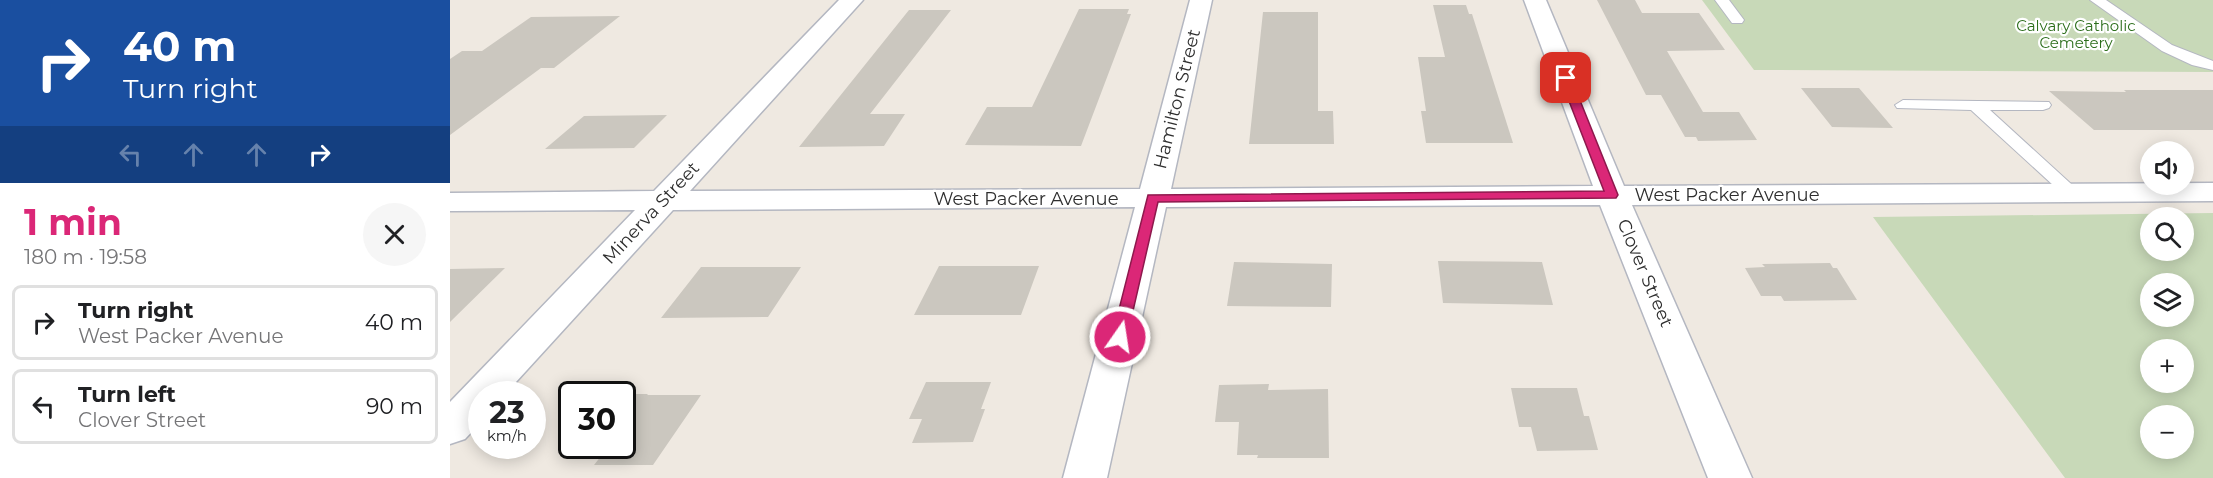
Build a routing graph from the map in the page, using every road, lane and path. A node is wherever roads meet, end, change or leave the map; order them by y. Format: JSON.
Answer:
{"nodes":[{"id":1,"x":852,"y":0,"type":"edge"},
{"id":2,"x":1201,"y":0,"type":"edge"},
{"id":3,"x":1535,"y":0,"type":"edge"},
{"id":4,"x":1722,"y":0,"type":"edge"},
{"id":5,"x":2097,"y":0,"type":"edge"},
{"id":6,"x":1737,"y":20,"type":"dead end"},
{"id":7,"x":2213,"y":66,"type":"edge"},
{"id":8,"x":1903,"y":105,"type":"dead end"},
{"id":9,"x":1975,"y":105,"type":"junction"},
{"id":10,"x":2043,"y":105,"type":"dead end"},
{"id":11,"x":2213,"y":192,"type":"edge"},
{"id":12,"x":2072,"y":193,"type":"junction"},
{"id":13,"x":1612,"y":195,"type":"junction"},
{"id":14,"x":1152,"y":198,"type":"junction"},
{"id":15,"x":662,"y":201,"type":"junction"},
{"id":16,"x":450,"y":202,"type":"edge"},
{"id":17,"x":450,"y":428,"type":"edge"},
{"id":18,"x":1085,"y":478,"type":"edge"},
{"id":19,"x":1730,"y":478,"type":"edge"}],
"edges":[{"from":1,"to":15,"type":"street","name":"Minerva Street"},
{"from":2,"to":14,"type":"street","name":"Hamilton Street"},
{"from":3,"to":13,"type":"street","name":"Clover Street"},
{"from":4,"to":6,"type":"lane"},
{"from":5,"to":7,"type":"lane"},
{"from":8,"to":9,"type":"lane"},
{"from":9,"to":10,"type":"lane"},
{"from":9,"to":12,"type":"lane"},
{"from":11,"to":12,"type":"street","name":"West Packer Avenue"},
{"from":12,"to":13,"type":"street","name":"West Packer Avenue"},
{"from":13,"to":14,"type":"street","name":"West Packer Avenue"},
{"from":13,"to":19,"type":"street","name":"Clover Street"},
{"from":14,"to":15,"type":"street","name":"West Packer Avenue"},
{"from":14,"to":18,"type":"street","name":"Hamilton Street"},
{"from":15,"to":16,"type":"street","name":"West Packer Avenue"},
{"from":15,"to":17,"type":"street","name":"Minerva Street"}]}
